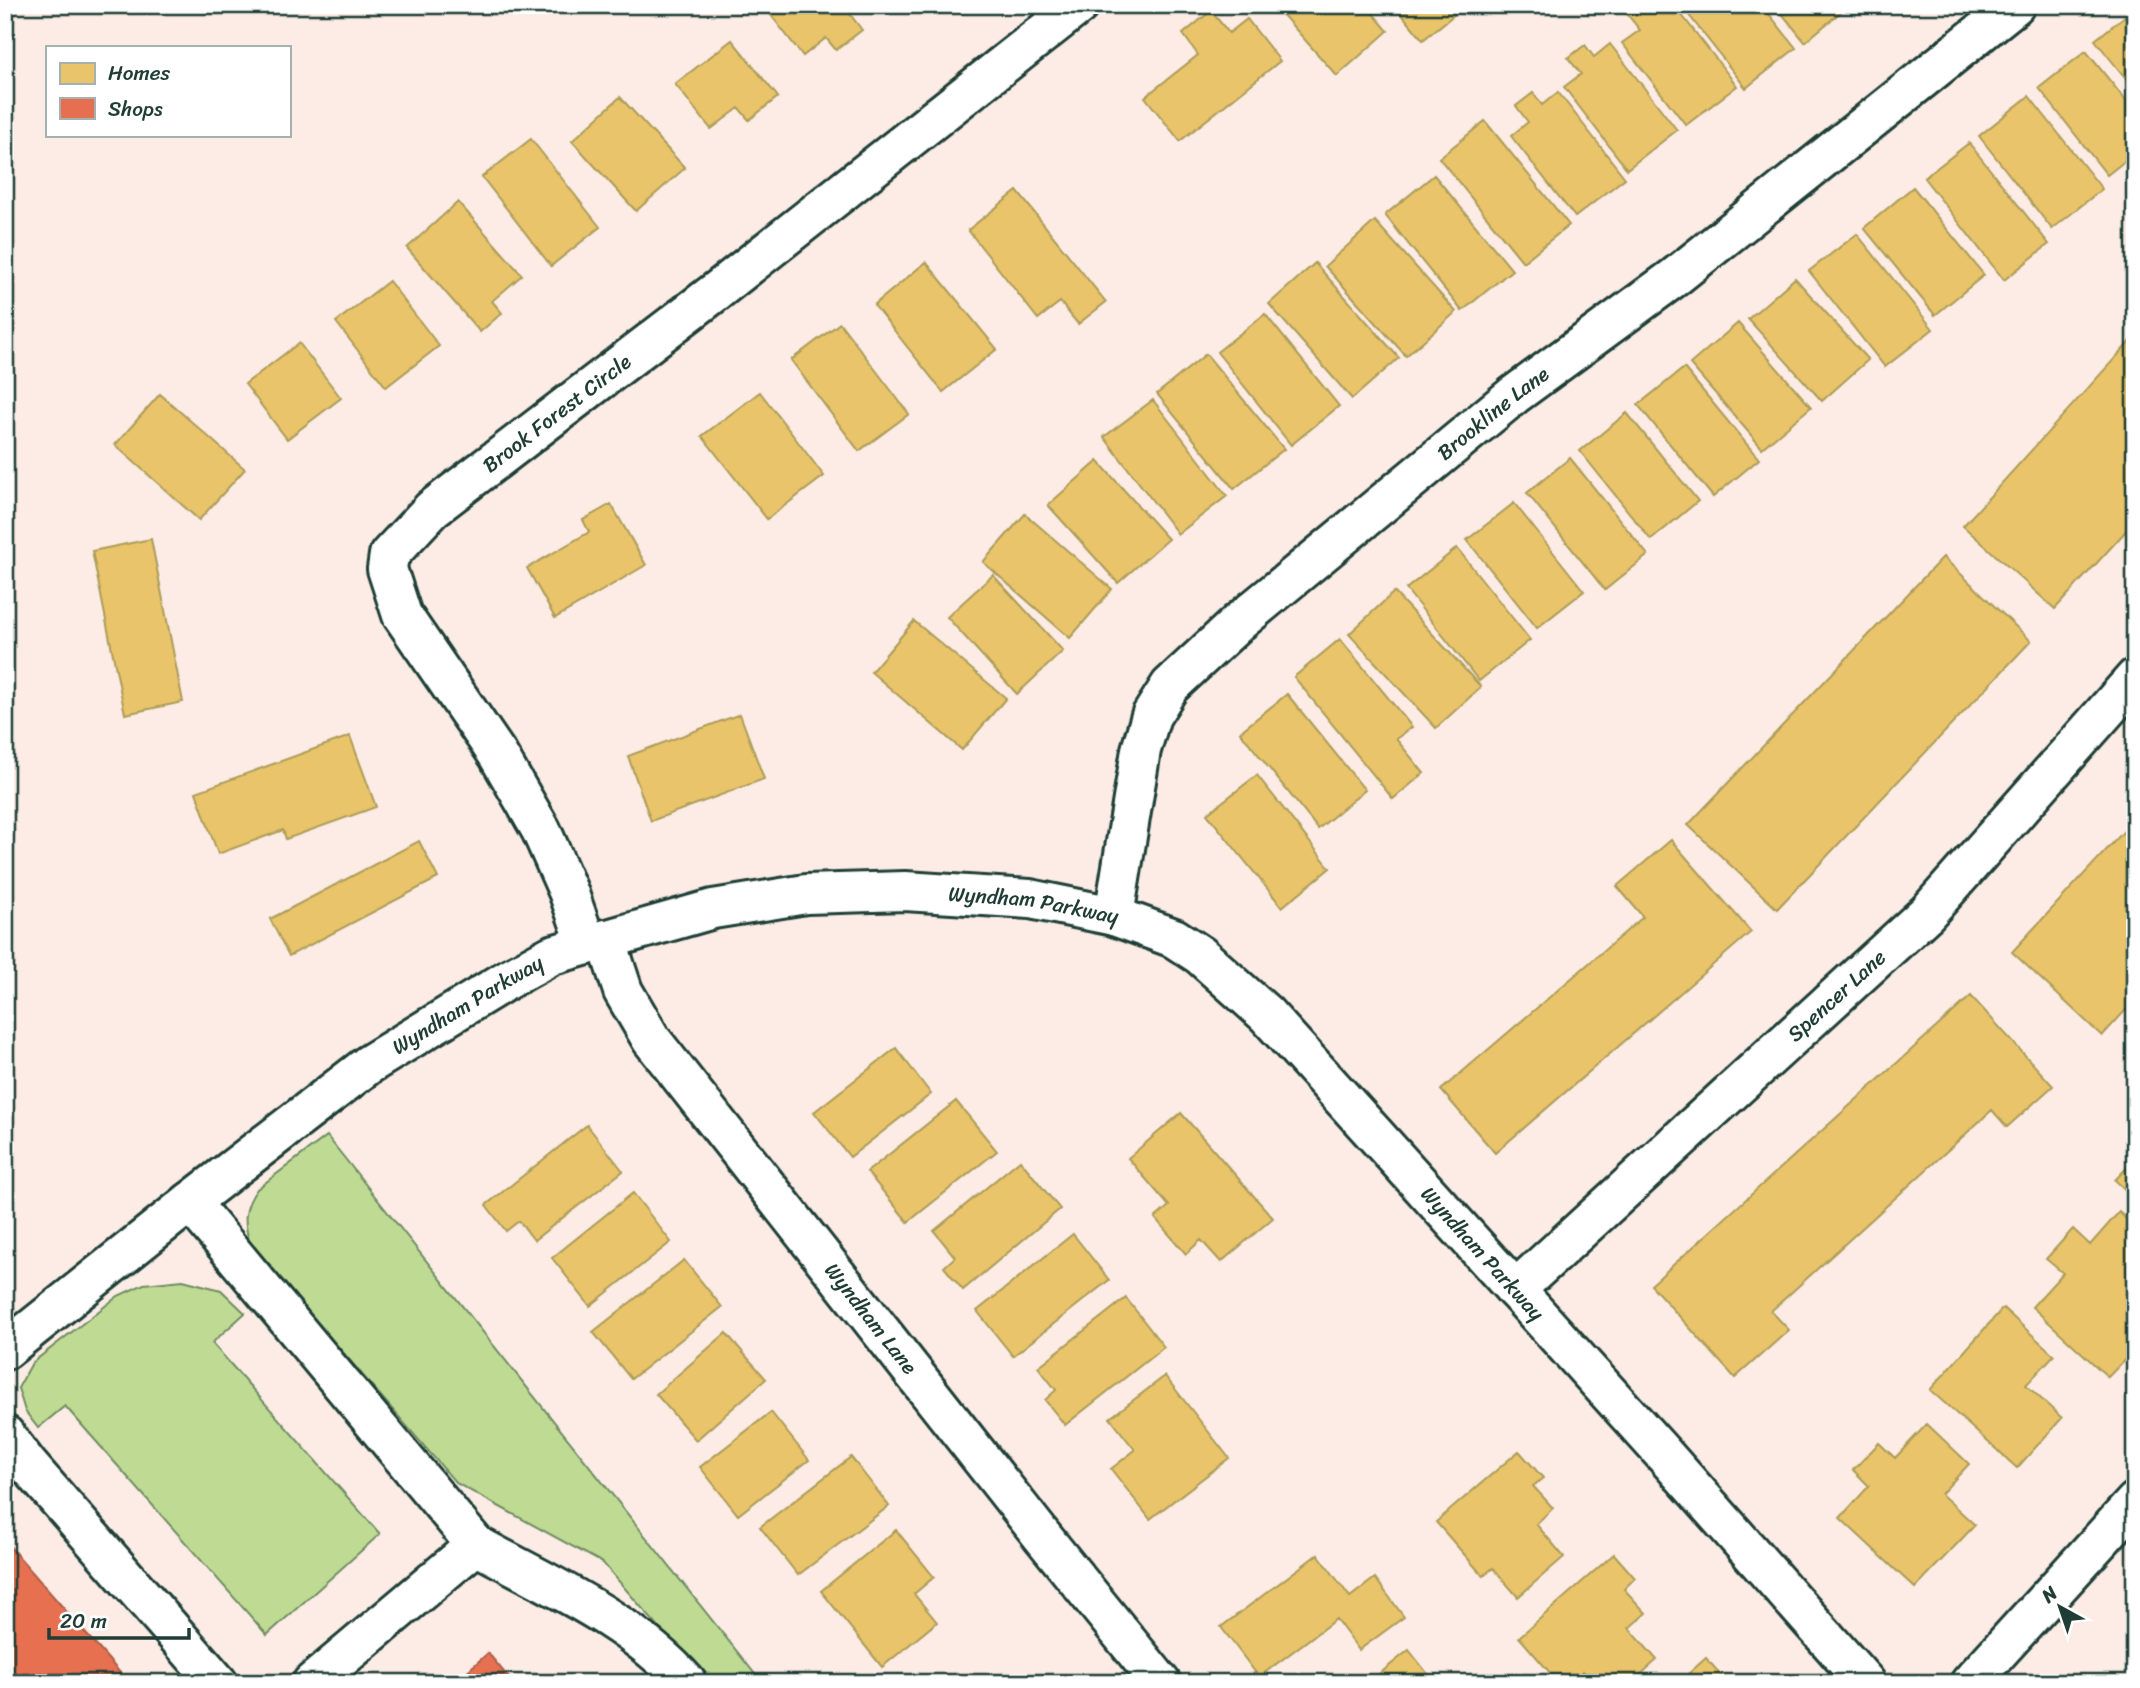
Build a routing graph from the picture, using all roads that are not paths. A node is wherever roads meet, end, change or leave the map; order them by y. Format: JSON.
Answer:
{"nodes":[{"id":1,"x":1079,"y":5,"type":"edge"},
{"id":2,"x":2015,"y":5,"type":"edge"},
{"id":3,"x":2135,"y":678,"type":"edge"},
{"id":4,"x":1114,"y":916,"type":"junction"},
{"id":5,"x":596,"y":942,"type":"junction"},
{"id":6,"x":190,"y":1202,"type":"junction"},
{"id":7,"x":1515,"y":1290,"type":"junction"},
{"id":8,"x":5,"y":1350,"type":"edge"},
{"id":9,"x":5,"y":1435,"type":"edge"},
{"id":10,"x":17,"y":1474,"type":"edge"},
{"id":11,"x":2135,"y":1502,"type":"edge"},
{"id":12,"x":476,"y":1545,"type":"junction"},
{"id":13,"x":218,"y":1683,"type":"edge"},
{"id":14,"x":312,"y":1683,"type":"edge"},
{"id":15,"x":687,"y":1683,"type":"edge"},
{"id":16,"x":1161,"y":1683,"type":"edge"},
{"id":17,"x":1866,"y":1683,"type":"edge"},
{"id":18,"x":1970,"y":1683,"type":"edge"}],
"edges":[{"from":1,"to":5,"type":"street","name":"Brook Forest Circle"},
{"from":2,"to":4,"type":"street","name":"Brookline Lane"},
{"from":3,"to":7,"type":"street","name":"Spencer Lane"},
{"from":4,"to":5,"type":"street","name":"Wyndham Parkway"},
{"from":4,"to":7,"type":"street","name":"Wyndham Parkway"},
{"from":5,"to":6,"type":"street","name":"Wyndham Parkway"},
{"from":5,"to":16,"type":"street","name":"Wyndham Lane"},
{"from":6,"to":8,"type":"street","name":"Wyndham Parkway"},
{"from":6,"to":12,"type":"street"},
{"from":7,"to":17,"type":"street","name":"Wyndham Parkway"},
{"from":9,"to":10,"type":"street"},
{"from":10,"to":13,"type":"street"},
{"from":11,"to":18,"type":"street"},
{"from":12,"to":14,"type":"street"},
{"from":12,"to":15,"type":"street"}]}
